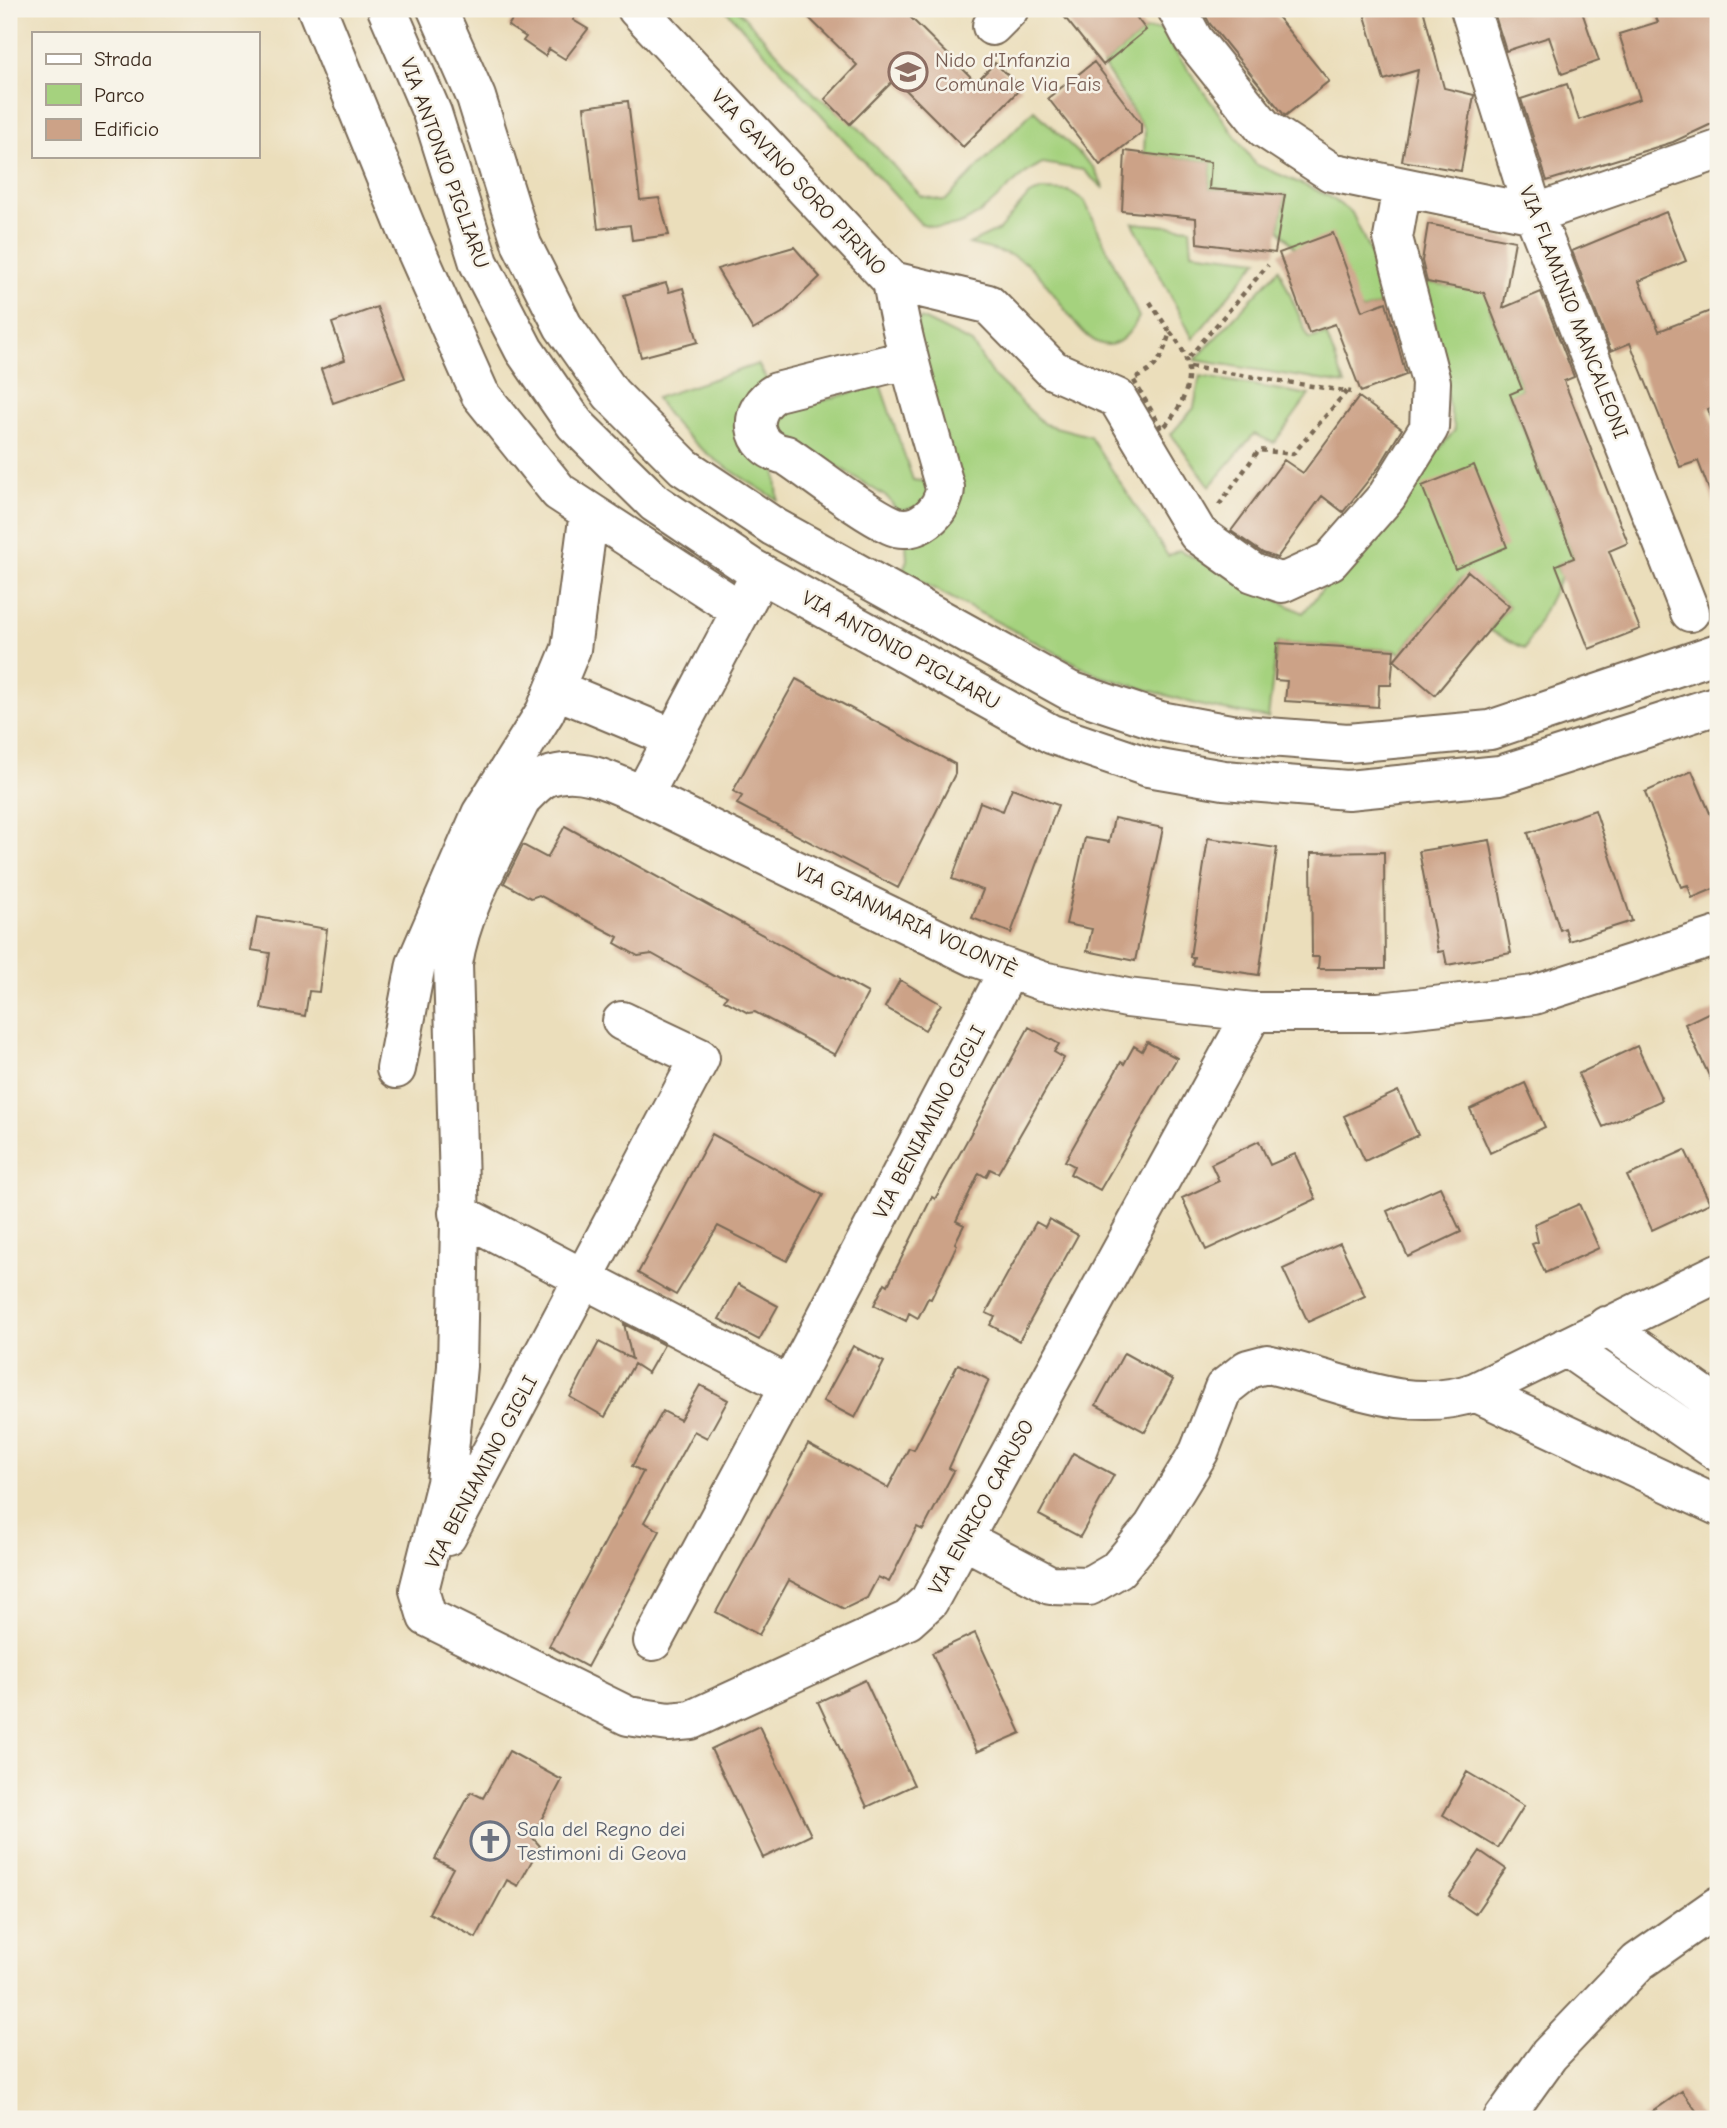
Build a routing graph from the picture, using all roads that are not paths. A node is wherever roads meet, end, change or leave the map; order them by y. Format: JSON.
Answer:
{"nodes":[{"id":1,"x":317,"y":9,"type":"edge"},
{"id":2,"x":387,"y":9,"type":"edge"},
{"id":3,"x":437,"y":9,"type":"edge"},
{"id":4,"x":637,"y":9,"type":"edge"},
{"id":5,"x":1177,"y":9,"type":"edge"},
{"id":6,"x":1470,"y":9,"type":"edge"},
{"id":7,"x":1718,"y":150,"type":"edge"},
{"id":8,"x":1402,"y":187,"type":"junction"},
{"id":9,"x":1534,"y":214,"type":"junction"},
{"id":10,"x":892,"y":281,"type":"junction"},
{"id":11,"x":909,"y":359,"type":"junction"},
{"id":12,"x":589,"y":512,"type":"junction"},
{"id":13,"x":761,"y":573,"type":"junction"},
{"id":14,"x":741,"y":611,"type":"junction"},
{"id":15,"x":1690,"y":612,"type":"dead end"},
{"id":16,"x":1718,"y":653,"type":"edge"},
{"id":17,"x":555,"y":689,"type":"junction"},
{"id":18,"x":1718,"y":705,"type":"edge"},
{"id":19,"x":673,"y":738,"type":"junction"},
{"id":20,"x":643,"y":796,"type":"junction"},
{"id":21,"x":1718,"y":936,"type":"edge"},
{"id":22,"x":1009,"y":969,"type":"junction"},
{"id":23,"x":1253,"y":1012,"type":"junction"},
{"id":24,"x":622,"y":1021,"type":"dead end"},
{"id":25,"x":396,"y":1069,"type":"dead end"},
{"id":26,"x":458,"y":1213,"type":"junction"},
{"id":27,"x":1718,"y":1273,"type":"edge"},
{"id":28,"x":585,"y":1277,"type":"junction"},
{"id":29,"x":1606,"y":1326,"type":"junction"},
{"id":30,"x":1566,"y":1346,"type":"junction"},
{"id":31,"x":790,"y":1386,"type":"junction"},
{"id":32,"x":1475,"y":1392,"type":"junction"},
{"id":33,"x":1718,"y":1406,"type":"edge"},
{"id":34,"x":1718,"y":1452,"type":"edge"},
{"id":35,"x":1718,"y":1506,"type":"edge"},
{"id":36,"x":963,"y":1539,"type":"junction"},
{"id":37,"x":419,"y":1590,"type":"junction"},
{"id":38,"x":653,"y":1641,"type":"dead end"},
{"id":39,"x":1718,"y":1906,"type":"edge"},
{"id":40,"x":1503,"y":2119,"type":"edge"}],
"edges":[{"from":1,"to":12,"type":"street"},
{"from":2,"to":13,"type":"street","name":"VIA ANTONIO PIGLIARU"},
{"from":3,"to":16,"type":"street","name":"VIA ANTONIO PIGLIARU"},
{"from":4,"to":10,"type":"street","name":"VIA GAVINO SORO PIRINO"},
{"from":5,"to":8,"type":"street"},
{"from":6,"to":9,"type":"street","name":"VIA FLAMINIO MANCALEONI"},
{"from":7,"to":9,"type":"street"},
{"from":8,"to":9,"type":"street"},
{"from":8,"to":10,"type":"street","name":"VIA GAVINO SORO PIRINO"},
{"from":9,"to":15,"type":"street","name":"VIA FLAMINIO MANCALEONI"},
{"from":10,"to":11,"type":"street"},
{"from":11,"to":11,"type":"street"},
{"from":12,"to":14,"type":"street"},
{"from":12,"to":17,"type":"street"},
{"from":13,"to":14,"type":"street"},
{"from":13,"to":18,"type":"street","name":"VIA ANTONIO PIGLIARU"},
{"from":14,"to":19,"type":"street"},
{"from":17,"to":19,"type":"street"},
{"from":17,"to":25,"type":"street"},
{"from":19,"to":20,"type":"street"},
{"from":20,"to":22,"type":"street","name":"VIA GIANMARIA VOLONTÈ"},
{"from":20,"to":26,"type":"street","name":"VIA BENIAMINO GIGLI"},
{"from":21,"to":23,"type":"street","name":"VIA GIANMARIA VOLONTÈ"},
{"from":22,"to":23,"type":"street","name":"VIA GIANMARIA VOLONTÈ"},
{"from":22,"to":31,"type":"street","name":"VIA BENIAMINO GIGLI"},
{"from":23,"to":36,"type":"street","name":"VIA ENRICO CARUSO"},
{"from":24,"to":28,"type":"street","name":"VIA BENIAMINO GIGLI"},
{"from":26,"to":28,"type":"street"},
{"from":26,"to":37,"type":"street","name":"VIA BENIAMINO GIGLI"},
{"from":27,"to":29,"type":"street"},
{"from":28,"to":31,"type":"street"},
{"from":28,"to":37,"type":"street","name":"VIA BENIAMINO GIGLI"},
{"from":29,"to":30,"type":"street"},
{"from":29,"to":33,"type":"street"},
{"from":30,"to":32,"type":"street"},
{"from":30,"to":34,"type":"street"},
{"from":31,"to":38,"type":"street","name":"VIA BENIAMINO GIGLI"},
{"from":32,"to":35,"type":"street"},
{"from":32,"to":36,"type":"street"},
{"from":36,"to":37,"type":"street","name":"VIA ENRICO CARUSO"},
{"from":39,"to":40,"type":"street"}]}
